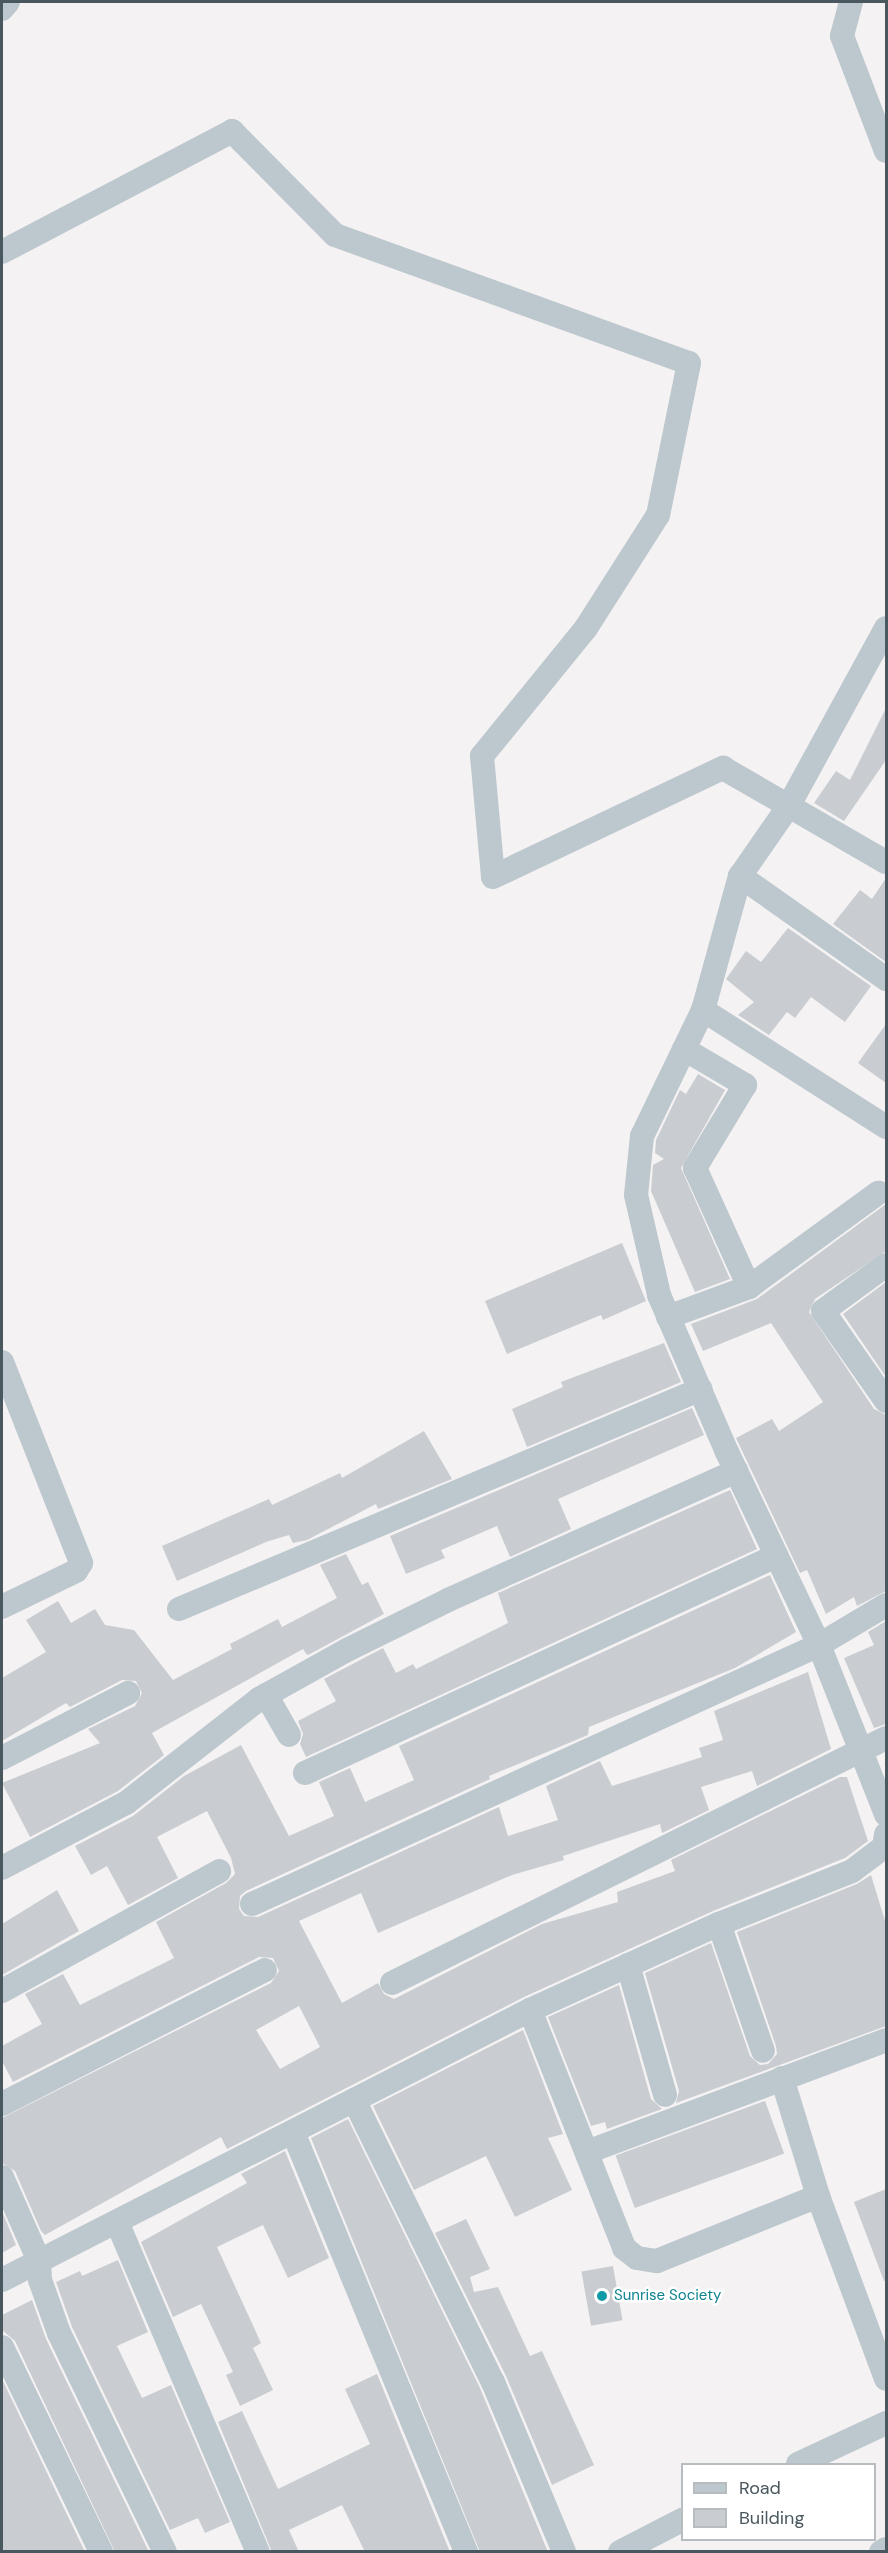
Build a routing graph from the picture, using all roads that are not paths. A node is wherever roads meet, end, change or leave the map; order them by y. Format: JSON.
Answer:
{"nodes":[{"id":1,"x":8,"y":2,"type":"edge"},
{"id":2,"x":851,"y":2,"type":"edge"},
{"id":3,"x":2,"y":9,"type":"edge"},
{"id":4,"x":886,"y":151,"type":"edge"},
{"id":5,"x":2,"y":252,"type":"edge"},
{"id":6,"x":886,"y":628,"type":"edge"},
{"id":7,"x":788,"y":807,"type":"junction"},
{"id":8,"x":886,"y":862,"type":"edge"},
{"id":9,"x":740,"y":876,"type":"junction"},
{"id":10,"x":886,"y":979,"type":"edge"},
{"id":11,"x":703,"y":1010,"type":"junction"},
{"id":12,"x":684,"y":1049,"type":"junction"},
{"id":13,"x":886,"y":1127,"type":"edge"},
{"id":14,"x":878,"y":1193,"type":"dead end"},
{"id":15,"x":886,"y":1265,"type":"edge"},
{"id":16,"x":749,"y":1287,"type":"junction"},
{"id":17,"x":668,"y":1317,"type":"junction"},
{"id":18,"x":2,"y":1362,"type":"edge"},
{"id":19,"x":701,"y":1389,"type":"junction"},
{"id":20,"x":886,"y":1401,"type":"edge"},
{"id":21,"x":736,"y":1471,"type":"junction"},
{"id":22,"x":776,"y":1556,"type":"junction"},
{"id":23,"x":886,"y":1605,"type":"edge"},
{"id":24,"x":2,"y":1607,"type":"edge"},
{"id":25,"x":180,"y":1609,"type":"dead end"},
{"id":26,"x":819,"y":1645,"type":"junction"},
{"id":27,"x":128,"y":1693,"type":"dead end"},
{"id":28,"x":266,"y":1695,"type":"junction"},
{"id":29,"x":289,"y":1735,"type":"dead end"},
{"id":30,"x":886,"y":1738,"type":"edge"},
{"id":31,"x":862,"y":1747,"type":"junction"},
{"id":32,"x":2,"y":1758,"type":"edge"},
{"id":33,"x":305,"y":1773,"type":"dead end"},
{"id":34,"x":886,"y":1814,"type":"edge"},
{"id":35,"x":886,"y":1842,"type":"edge"},
{"id":36,"x":2,"y":1868,"type":"edge"},
{"id":37,"x":219,"y":1871,"type":"dead end"},
{"id":38,"x":252,"y":1904,"type":"dead end"},
{"id":39,"x":719,"y":1924,"type":"junction"},
{"id":40,"x":628,"y":1965,"type":"junction"},
{"id":41,"x":265,"y":1970,"type":"dead end"},
{"id":42,"x":392,"y":1983,"type":"dead end"},
{"id":43,"x":2,"y":1991,"type":"edge"},
{"id":44,"x":530,"y":2010,"type":"junction"},
{"id":45,"x":886,"y":2040,"type":"edge"},
{"id":46,"x":763,"y":2051,"type":"dead end"},
{"id":47,"x":782,"y":2078,"type":"junction"},
{"id":48,"x":664,"y":2095,"type":"dead end"},
{"id":49,"x":354,"y":2100,"type":"junction"},
{"id":50,"x":2,"y":2104,"type":"edge"},
{"id":51,"x":293,"y":2132,"type":"junction"},
{"id":52,"x":587,"y":2152,"type":"junction"},
{"id":53,"x":2,"y":2177,"type":"edge"},
{"id":54,"x":818,"y":2196,"type":"junction"},
{"id":55,"x":117,"y":2222,"type":"junction"},
{"id":56,"x":39,"y":2261,"type":"junction"},
{"id":57,"x":2,"y":2280,"type":"edge"},
{"id":58,"x":2,"y":2347,"type":"edge"},
{"id":59,"x":886,"y":2379,"type":"edge"},
{"id":60,"x":886,"y":2423,"type":"edge"},
{"id":61,"x":800,"y":2463,"type":"edge"},
{"id":62,"x":681,"y":2521,"type":"edge"},
{"id":63,"x":886,"y":2549,"type":"edge"},
{"id":64,"x":101,"y":2552,"type":"edge"},
{"id":65,"x":165,"y":2552,"type":"edge"},
{"id":66,"x":258,"y":2552,"type":"edge"},
{"id":67,"x":466,"y":2552,"type":"edge"},
{"id":68,"x":564,"y":2552,"type":"edge"},
{"id":69,"x":620,"y":2552,"type":"edge"},
{"id":70,"x":881,"y":2552,"type":"edge"}],
"edges":[{"from":1,"to":3,"type":"street"},
{"from":2,"to":4,"type":"street"},
{"from":5,"to":7,"type":"street"},
{"from":6,"to":7,"type":"street"},
{"from":7,"to":8,"type":"street"},
{"from":7,"to":9,"type":"street"},
{"from":9,"to":10,"type":"street"},
{"from":9,"to":11,"type":"street"},
{"from":11,"to":12,"type":"street"},
{"from":11,"to":13,"type":"street"},
{"from":12,"to":16,"type":"street"},
{"from":12,"to":17,"type":"street"},
{"from":14,"to":16,"type":"street"},
{"from":15,"to":20,"type":"street"},
{"from":16,"to":17,"type":"street"},
{"from":17,"to":19,"type":"street"},
{"from":18,"to":24,"type":"street"},
{"from":19,"to":21,"type":"street"},
{"from":19,"to":25,"type":"street"},
{"from":21,"to":22,"type":"street"},
{"from":21,"to":28,"type":"street"},
{"from":22,"to":26,"type":"street"},
{"from":22,"to":33,"type":"street"},
{"from":23,"to":26,"type":"street"},
{"from":26,"to":31,"type":"street"},
{"from":26,"to":38,"type":"street"},
{"from":27,"to":32,"type":"street"},
{"from":28,"to":29,"type":"street"},
{"from":28,"to":36,"type":"street"},
{"from":30,"to":31,"type":"street"},
{"from":31,"to":34,"type":"street"},
{"from":31,"to":42,"type":"street"},
{"from":35,"to":39,"type":"street"},
{"from":37,"to":43,"type":"street"},
{"from":39,"to":40,"type":"street"},
{"from":39,"to":46,"type":"street"},
{"from":40,"to":44,"type":"street"},
{"from":40,"to":48,"type":"street"},
{"from":41,"to":50,"type":"street"},
{"from":44,"to":49,"type":"street"},
{"from":44,"to":52,"type":"street"},
{"from":45,"to":47,"type":"street"},
{"from":47,"to":52,"type":"street"},
{"from":47,"to":54,"type":"street"},
{"from":49,"to":51,"type":"street"},
{"from":49,"to":68,"type":"street"},
{"from":51,"to":55,"type":"street"},
{"from":51,"to":67,"type":"street"},
{"from":52,"to":54,"type":"street"},
{"from":53,"to":56,"type":"street"},
{"from":54,"to":59,"type":"street"},
{"from":55,"to":56,"type":"street"},
{"from":55,"to":66,"type":"street"},
{"from":56,"to":57,"type":"street"},
{"from":56,"to":65,"type":"street"},
{"from":58,"to":64,"type":"street"},
{"from":60,"to":61,"type":"street"},
{"from":62,"to":69,"type":"street"},
{"from":63,"to":70,"type":"street"}]}
